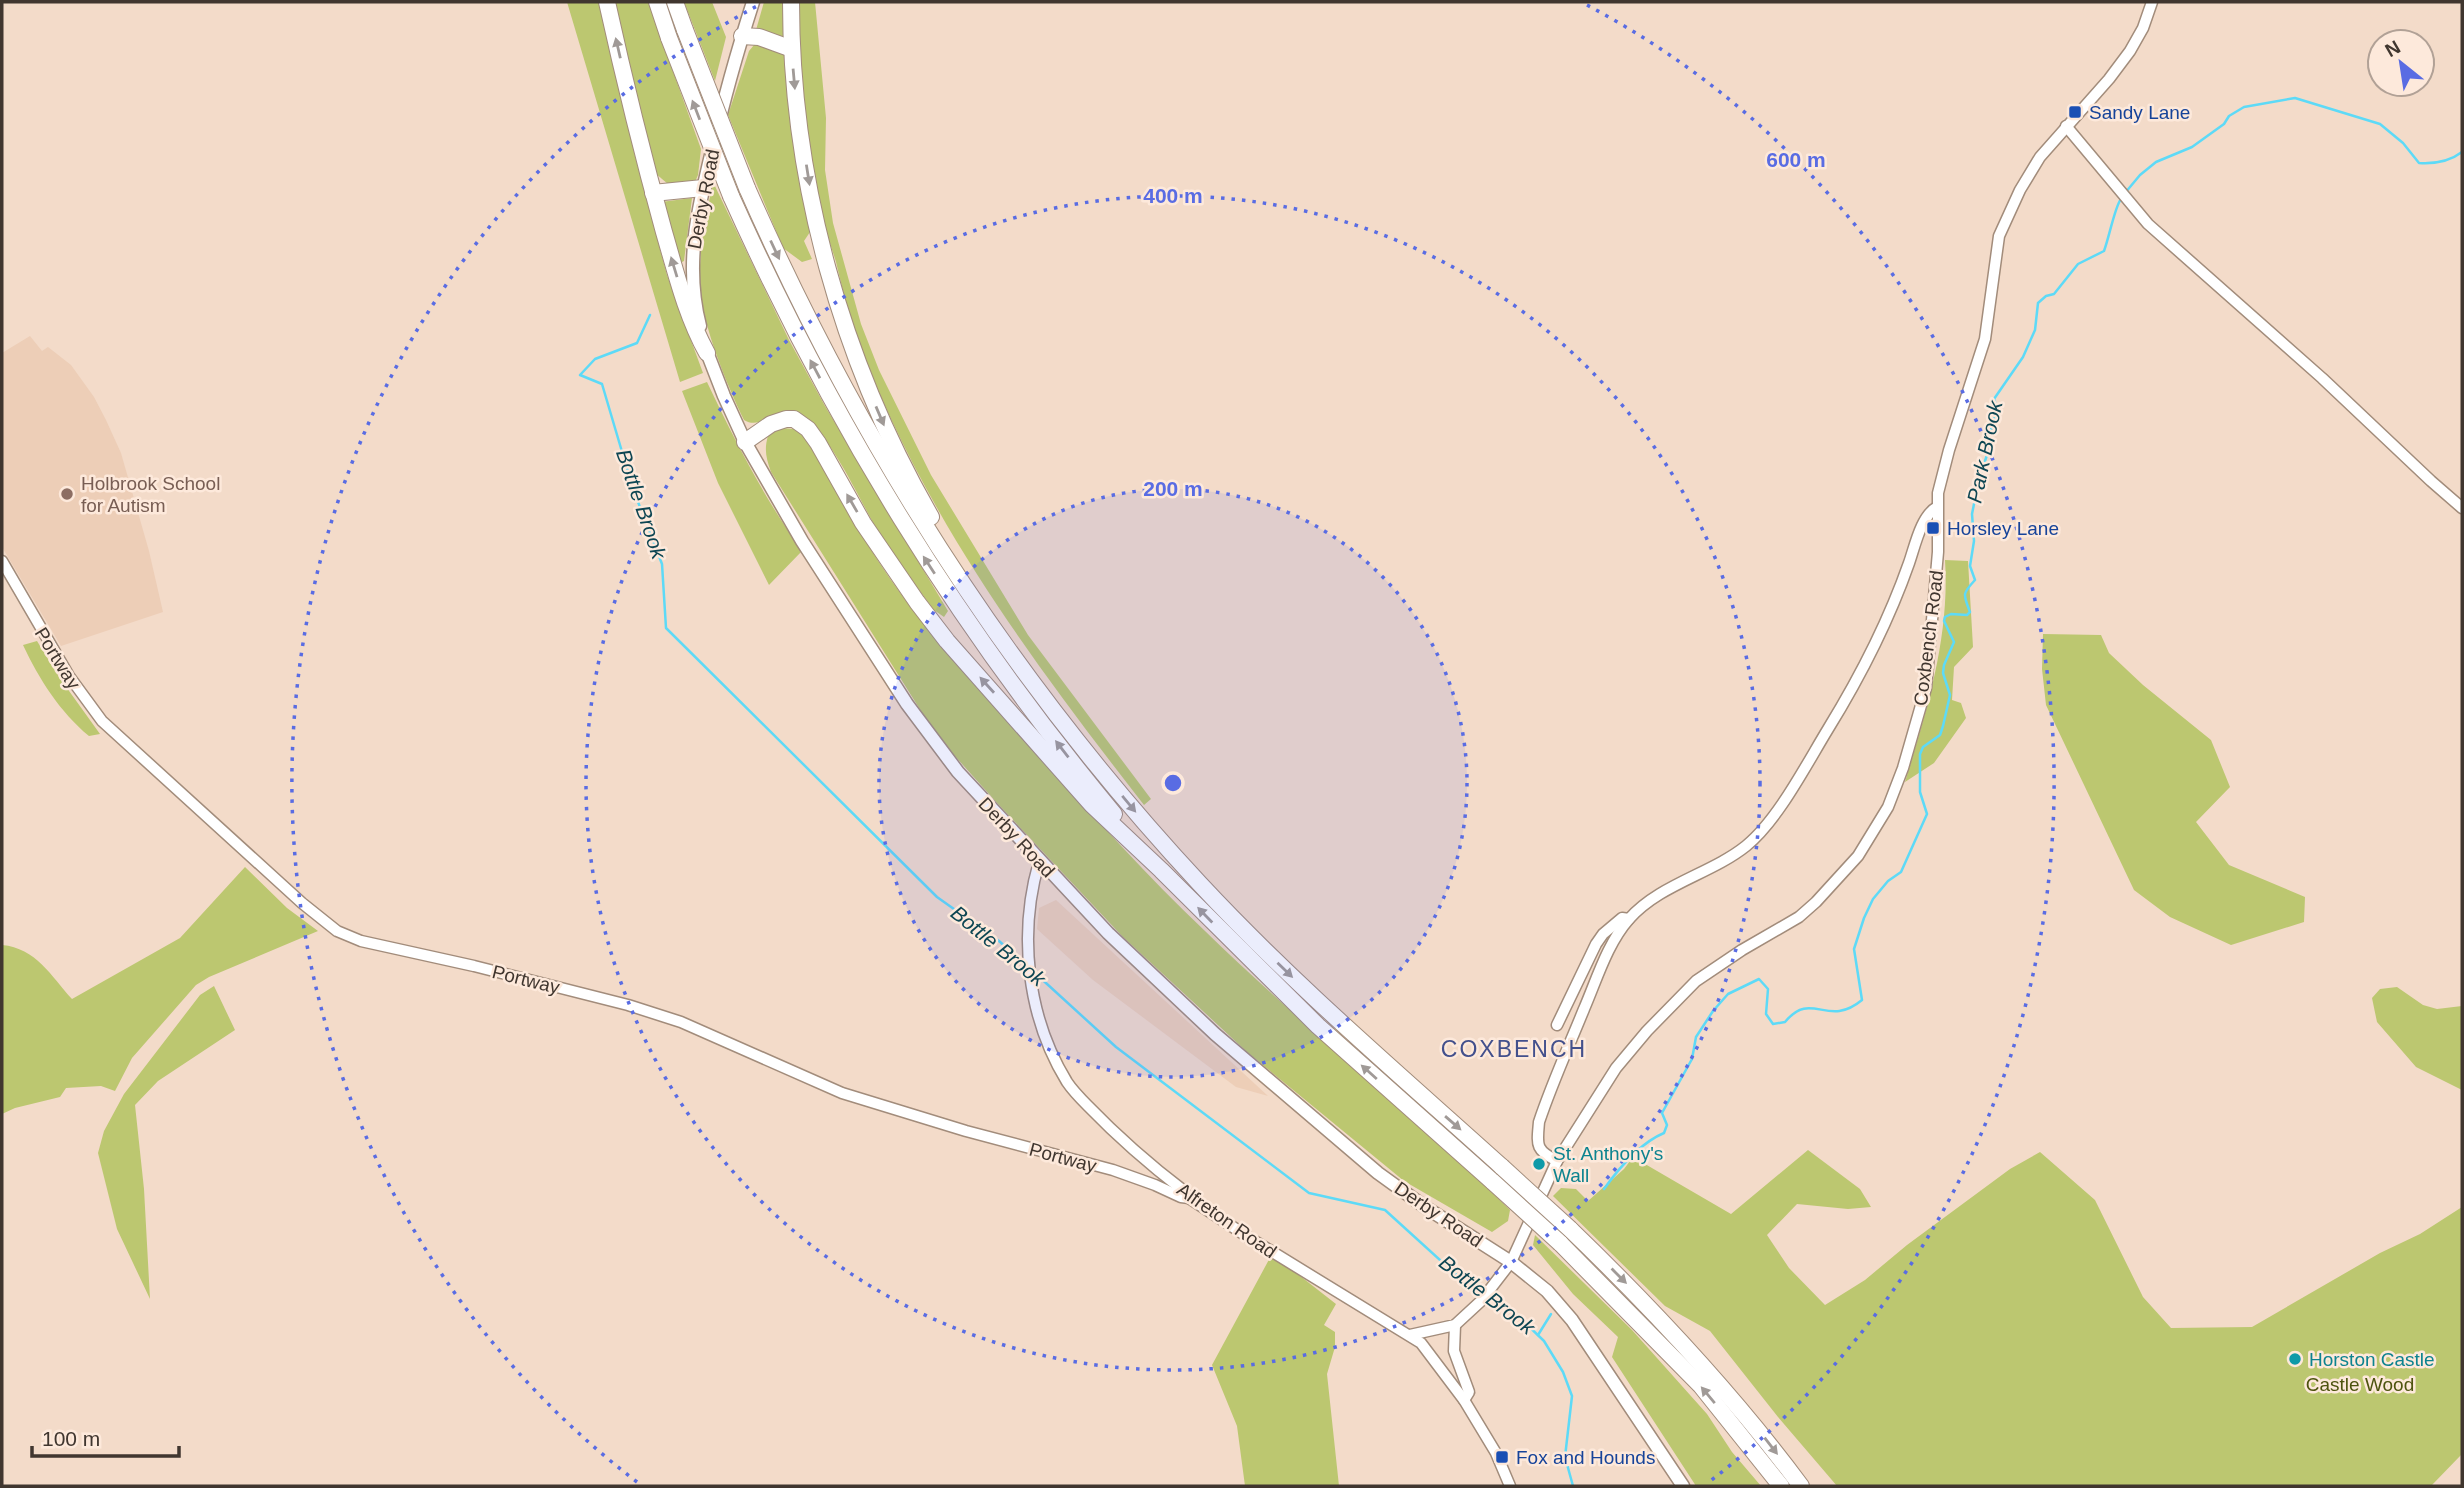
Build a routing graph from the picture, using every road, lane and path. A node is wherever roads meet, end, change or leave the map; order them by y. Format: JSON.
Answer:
{"nodes":[{"id":1,"x":607,"y":2,"type":"edge"},
{"id":2,"x":657,"y":2,"type":"edge"},
{"id":3,"x":675,"y":2,"type":"edge"},
{"id":4,"x":753,"y":2,"type":"edge"},
{"id":5,"x":791,"y":2,"type":"edge"},
{"id":6,"x":2152,"y":2,"type":"edge"},
{"id":7,"x":742,"y":36,"type":"junction"},
{"id":8,"x":792,"y":49,"type":"junction"},
{"id":9,"x":2066,"y":126,"type":"junction"},
{"id":10,"x":703,"y":188,"type":"junction"},
{"id":11,"x":653,"y":193,"type":"junction"},
{"id":12,"x":707,"y":353,"type":"junction"},
{"id":13,"x":745,"y":442,"type":"junction"},
{"id":14,"x":1937,"y":507,"type":"junction"},
{"id":15,"x":2462,"y":508,"type":"edge"},
{"id":16,"x":2,"y":561,"type":"edge"},
{"id":17,"x":1085,"y":752,"type":"junction"},
{"id":18,"x":1151,"y":860,"type":"junction"},
{"id":19,"x":1040,"y":862,"type":"junction"},
{"id":20,"x":1629,"y":919,"type":"junction"},
{"id":21,"x":1557,"y":1025,"type":"dead end"},
{"id":22,"x":1557,"y":1161,"type":"junction"},
{"id":23,"x":1189,"y":1198,"type":"junction"},
{"id":24,"x":1511,"y":1262,"type":"junction"},
{"id":25,"x":1455,"y":1325,"type":"junction"},
{"id":26,"x":1410,"y":1335,"type":"junction"},
{"id":27,"x":1465,"y":1400,"type":"junction"},
{"id":28,"x":1510,"y":1486,"type":"edge"},
{"id":29,"x":1683,"y":1486,"type":"edge"},
{"id":30,"x":1781,"y":1486,"type":"edge"},
{"id":31,"x":1801,"y":1486,"type":"edge"}],
"edges":[{"from":11,"to":1,"type":"highway","one_way":true},
{"from":18,"to":2,"type":"highway","one_way":true,"bridge":true},
{"from":3,"to":17,"type":"highway","one_way":true,"bridge":true},
{"from":4,"to":7,"type":"main road","name":"Derby Road"},
{"from":5,"to":8,"type":"highway"},
{"from":6,"to":9,"type":"street","name":"Coxbench Road"},
{"from":7,"to":8,"type":"highway"},
{"from":7,"to":10,"type":"main road","name":"Derby Road"},
{"from":8,"to":17,"type":"highway","one_way":true},
{"from":9,"to":14,"type":"street","name":"Coxbench Road"},
{"from":9,"to":15,"type":"street"},
{"from":10,"to":11,"type":"highway"},
{"from":10,"to":12,"type":"main road","name":"Derby Road"},
{"from":12,"to":11,"type":"highway","one_way":true},
{"from":12,"to":13,"type":"main road","name":"Derby Road"},
{"from":18,"to":13,"type":"highway","one_way":true},
{"from":13,"to":19,"type":"main road","name":"Derby Road"},
{"from":14,"to":20,"type":"street"},
{"from":14,"to":22,"type":"street","name":"Coxbench Road"},
{"from":16,"to":23,"type":"street","name":"Portway"},
{"from":17,"to":31,"type":"highway","one_way":true,"bridge":true},
{"from":30,"to":18,"type":"highway","one_way":true,"bridge":true},
{"from":19,"to":23,"type":"street","name":"Alfreton Road"},
{"from":19,"to":24,"type":"main road","name":"Derby Road"},
{"from":20,"to":21,"type":"street"},
{"from":20,"to":22,"type":"street"},
{"from":22,"to":24,"type":"street","name":"Coxbench Road"},
{"from":23,"to":26,"type":"street","name":"Alfreton Road"},
{"from":24,"to":25,"type":"street","name":"Coxbench Road"},
{"from":24,"to":29,"type":"main road","name":"Derby Road"},
{"from":25,"to":26,"type":"street"},
{"from":25,"to":27,"type":"street"},
{"from":26,"to":27,"type":"street","name":"Alfreton Road"},
{"from":27,"to":28,"type":"street","name":"Alfreton Road"}]}
